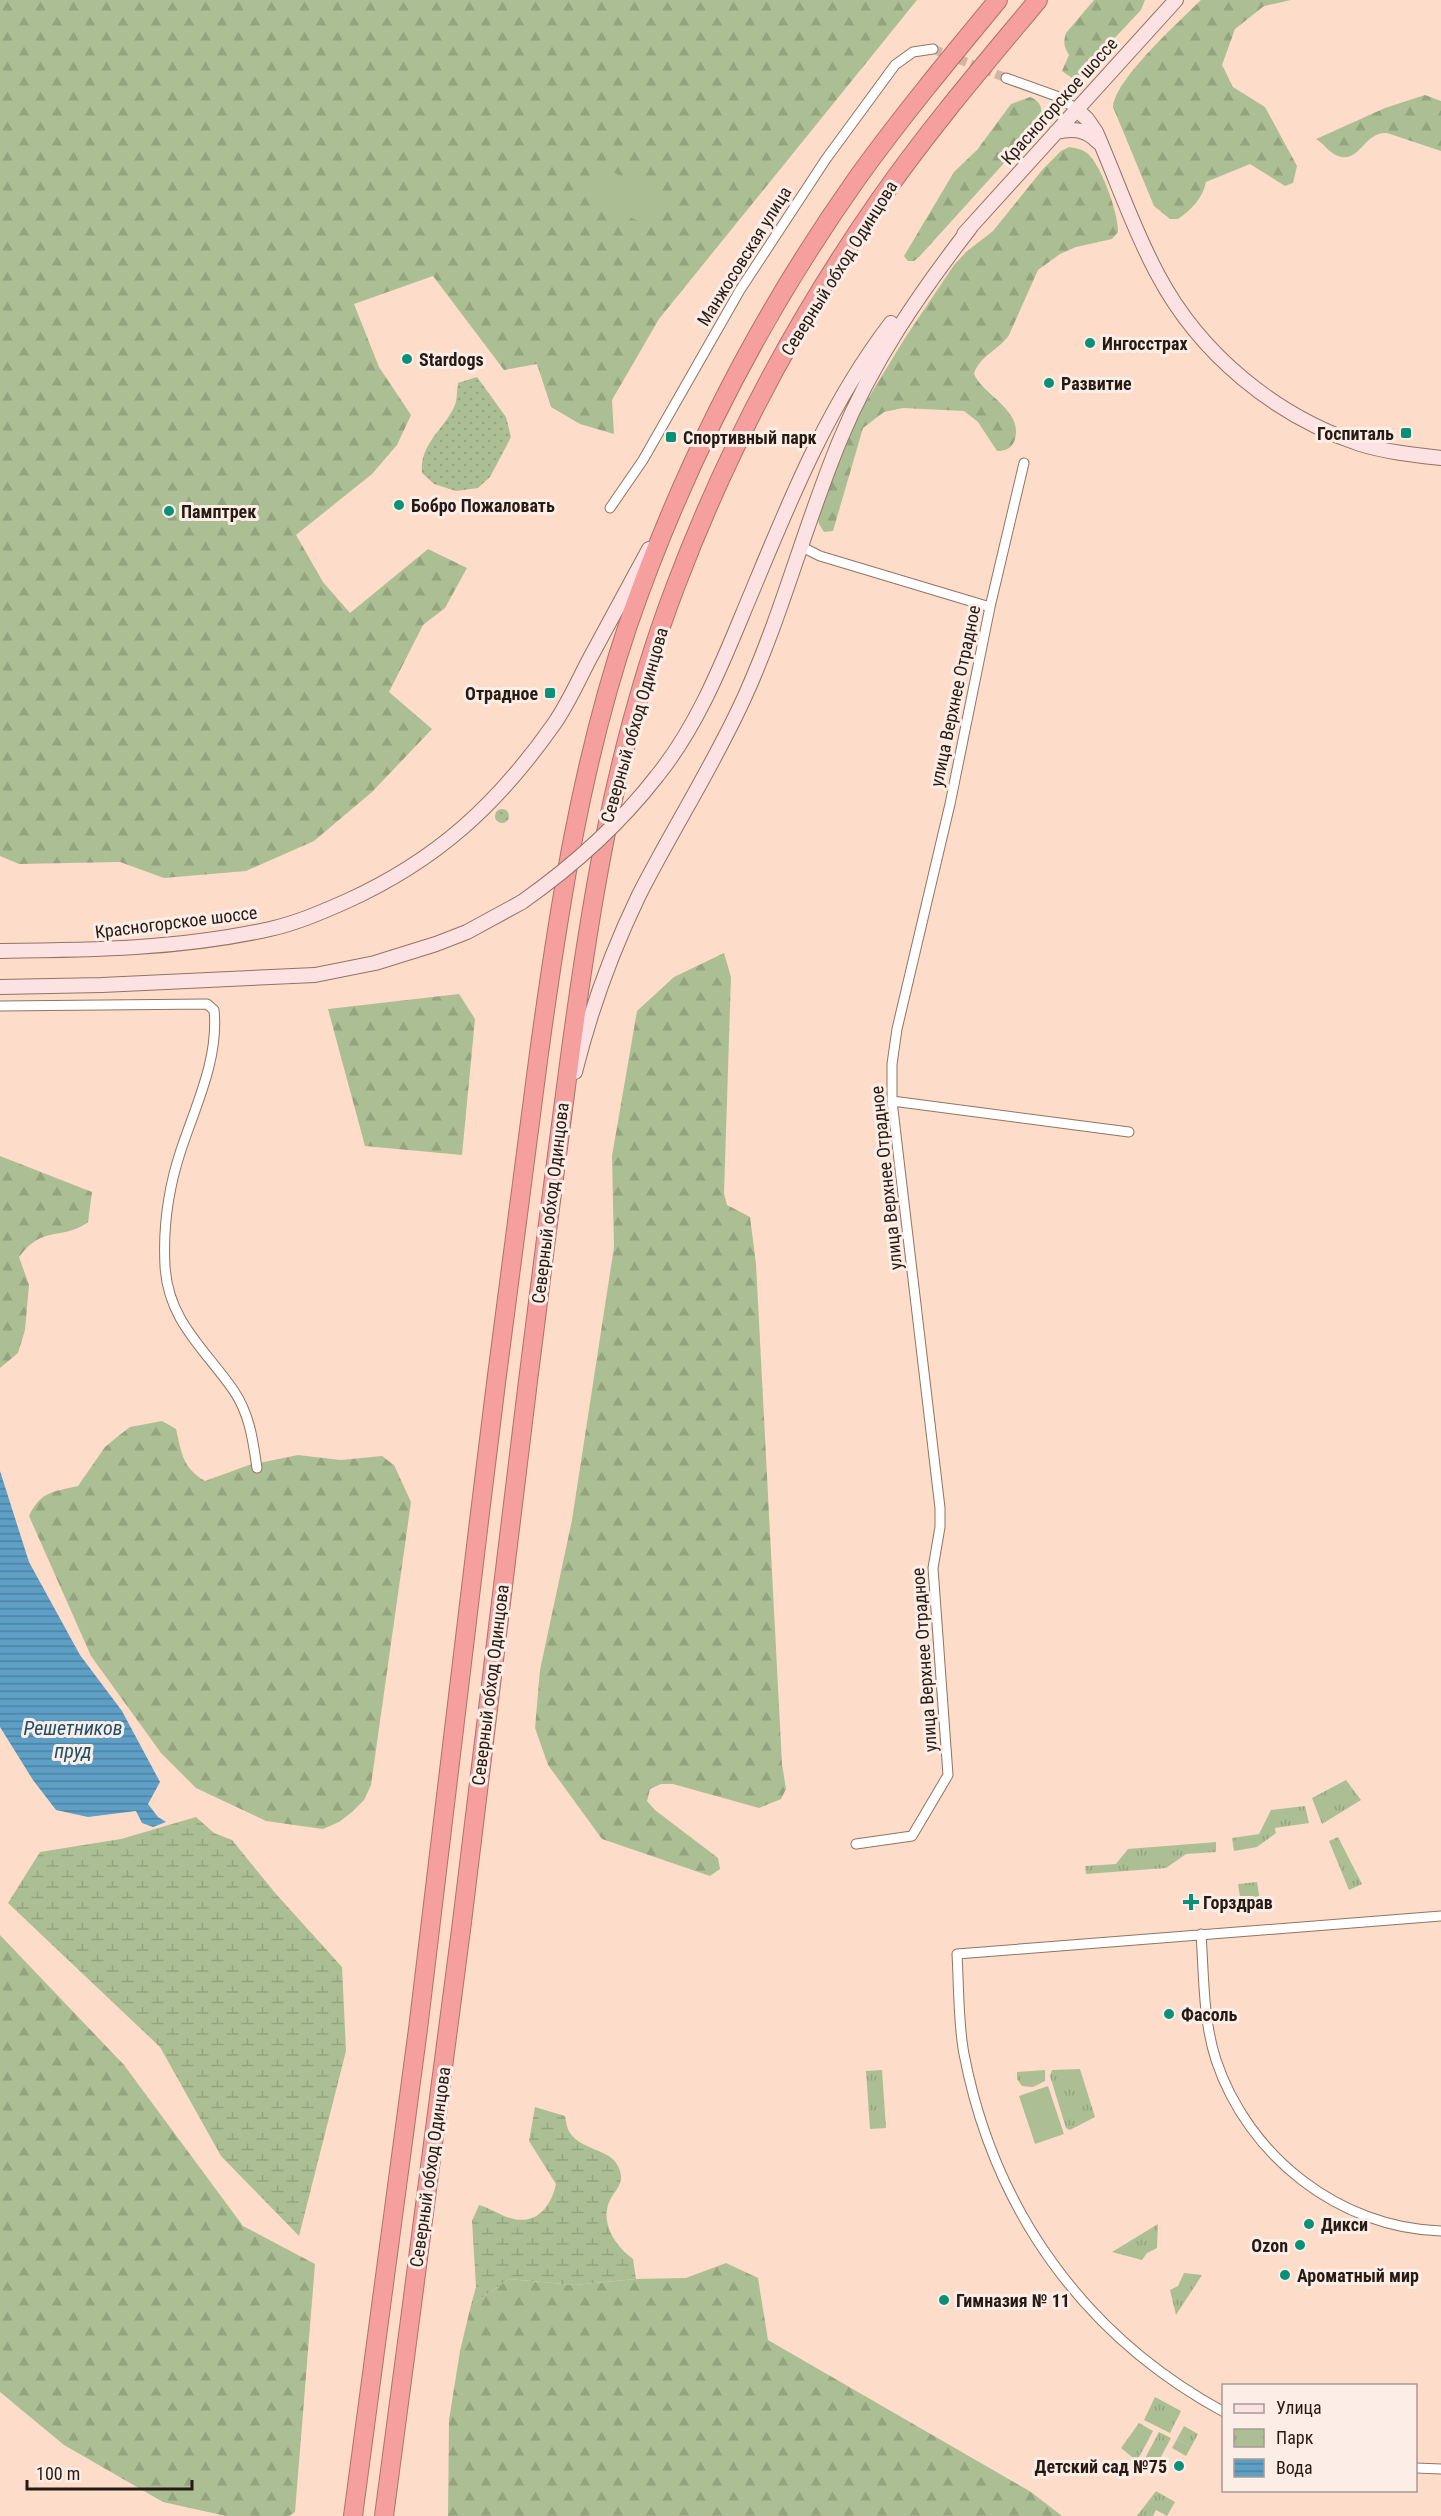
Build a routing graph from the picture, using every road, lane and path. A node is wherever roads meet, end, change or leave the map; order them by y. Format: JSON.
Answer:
{"nodes":[{"id":1,"x":998,"y":0,"type":"edge"},
{"id":2,"x":1038,"y":0,"type":"edge"},
{"id":3,"x":1174,"y":2,"type":"edge"},
{"id":4,"x":933,"y":49,"type":"tunnel mouth"},
{"id":5,"x":1006,"y":78,"type":"tunnel mouth"},
{"id":6,"x":1076,"y":109,"type":"junction"},
{"id":7,"x":1056,"y":132,"type":"junction"},
{"id":8,"x":1104,"y":151,"type":"junction"},
{"id":9,"x":970,"y":228,"type":"junction"},
{"id":10,"x":1441,"y":458,"type":"edge"},
{"id":11,"x":1024,"y":463,"type":"dead end"},
{"id":12,"x":681,"y":489,"type":"junction"},
{"id":13,"x":610,"y":508,"type":"dead end"},
{"id":14,"x":800,"y":546,"type":"junction"},
{"id":15,"x":990,"y":607,"type":"junction"},
{"id":16,"x":0,"y":951,"type":"edge"},
{"id":17,"x":0,"y":987,"type":"edge"},
{"id":18,"x":0,"y":1006,"type":"edge"},
{"id":19,"x":892,"y":1101,"type":"junction"},
{"id":20,"x":1129,"y":1132,"type":"dead end"},
{"id":21,"x":553,"y":1183,"type":"junction"},
{"id":22,"x":257,"y":1468,"type":"dead end"},
{"id":23,"x":856,"y":1844,"type":"dead end"},
{"id":24,"x":1441,"y":1916,"type":"edge"},
{"id":25,"x":1201,"y":1934,"type":"junction"},
{"id":26,"x":1441,"y":2231,"type":"edge"},
{"id":27,"x":1222,"y":2411,"type":"edge"},
{"id":28,"x":1417,"y":2468,"type":"edge"},
{"id":29,"x":1441,"y":2469,"type":"edge"},
{"id":30,"x":353,"y":2516,"type":"edge"},
{"id":31,"x":384,"y":2516,"type":"edge"}],
"edges":[{"from":1,"to":12,"type":"highway","name":"Северный обход Одинцова"},
{"from":2,"to":21,"type":"highway","name":"Северный обход Одинцова"},
{"from":3,"to":6,"type":"main road","name":"Красногорское шоссе"},
{"from":4,"to":13,"type":"street","name":"Манжосовская улица"},
{"from":5,"to":6,"type":"street"},
{"from":6,"to":7,"type":"main road","name":"Красногорское шоссе"},
{"from":6,"to":8,"type":"main road"},
{"from":7,"to":8,"type":"main road"},
{"from":7,"to":9,"type":"main road","name":"Красногорское шоссе"},
{"from":8,"to":10,"type":"main road"},
{"from":9,"to":14,"type":"main road"},
{"from":9,"to":17,"type":"main road","bridge":true},
{"from":11,"to":15,"type":"street","name":"улица Верхнее Отрадное"},
{"from":12,"to":16,"type":"main road","name":"Красногорское шоссе"},
{"from":12,"to":30,"type":"highway","name":"Северный обход Одинцова"},
{"from":14,"to":15,"type":"street"},
{"from":14,"to":21,"type":"main road"},
{"from":15,"to":19,"type":"street","name":"улица Верхнее Отрадное"},
{"from":18,"to":22,"type":"street"},
{"from":19,"to":20,"type":"street"},
{"from":19,"to":23,"type":"street","name":"улица Верхнее Отрадное"},
{"from":21,"to":31,"type":"highway","name":"Северный обход Одинцова"},
{"from":24,"to":25,"type":"street"},
{"from":25,"to":26,"type":"street"},
{"from":25,"to":27,"type":"street"},
{"from":28,"to":29,"type":"street"}]}
